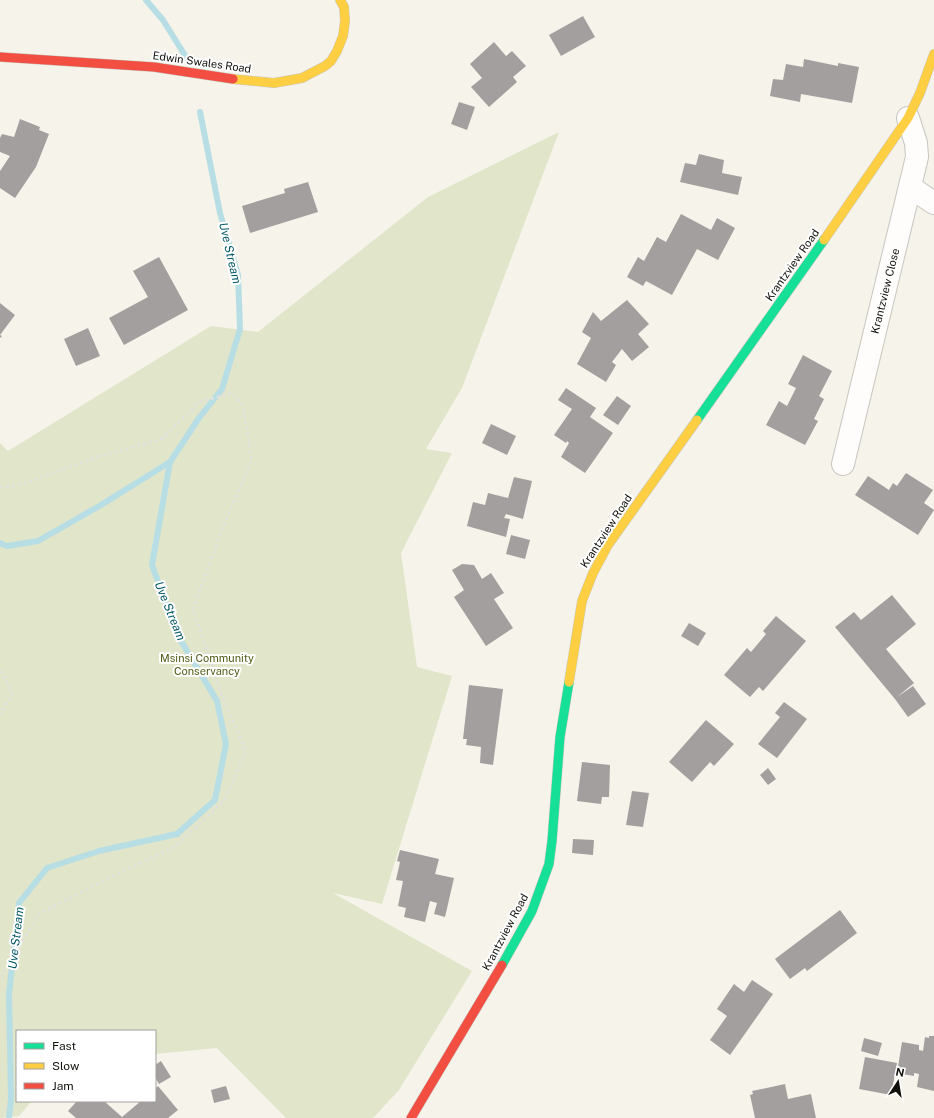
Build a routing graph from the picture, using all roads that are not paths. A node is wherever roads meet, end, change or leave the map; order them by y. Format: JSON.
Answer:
{"nodes":[{"id":1,"x":340,"y":0,"type":"edge"},
{"id":2,"x":934,"y":54,"type":"edge"},
{"id":3,"x":0,"y":57,"type":"edge"},
{"id":4,"x":908,"y":118,"type":"junction"},
{"id":5,"x":910,"y":187,"type":"junction"},
{"id":6,"x":934,"y":203,"type":"edge"},
{"id":7,"x":843,"y":464,"type":"dead end"},
{"id":8,"x":411,"y":1118,"type":"edge"}],
"edges":[{"from":1,"to":3,"type":"street","name":"Edwin Swales Road"},
{"from":2,"to":4,"type":"street","name":"Krantzview Road"},
{"from":4,"to":5,"type":"street","name":"Krantzview Close"},
{"from":4,"to":8,"type":"street","name":"Krantzview Road"},
{"from":5,"to":6,"type":"street"},
{"from":5,"to":7,"type":"street","name":"Krantzview Close"}]}
